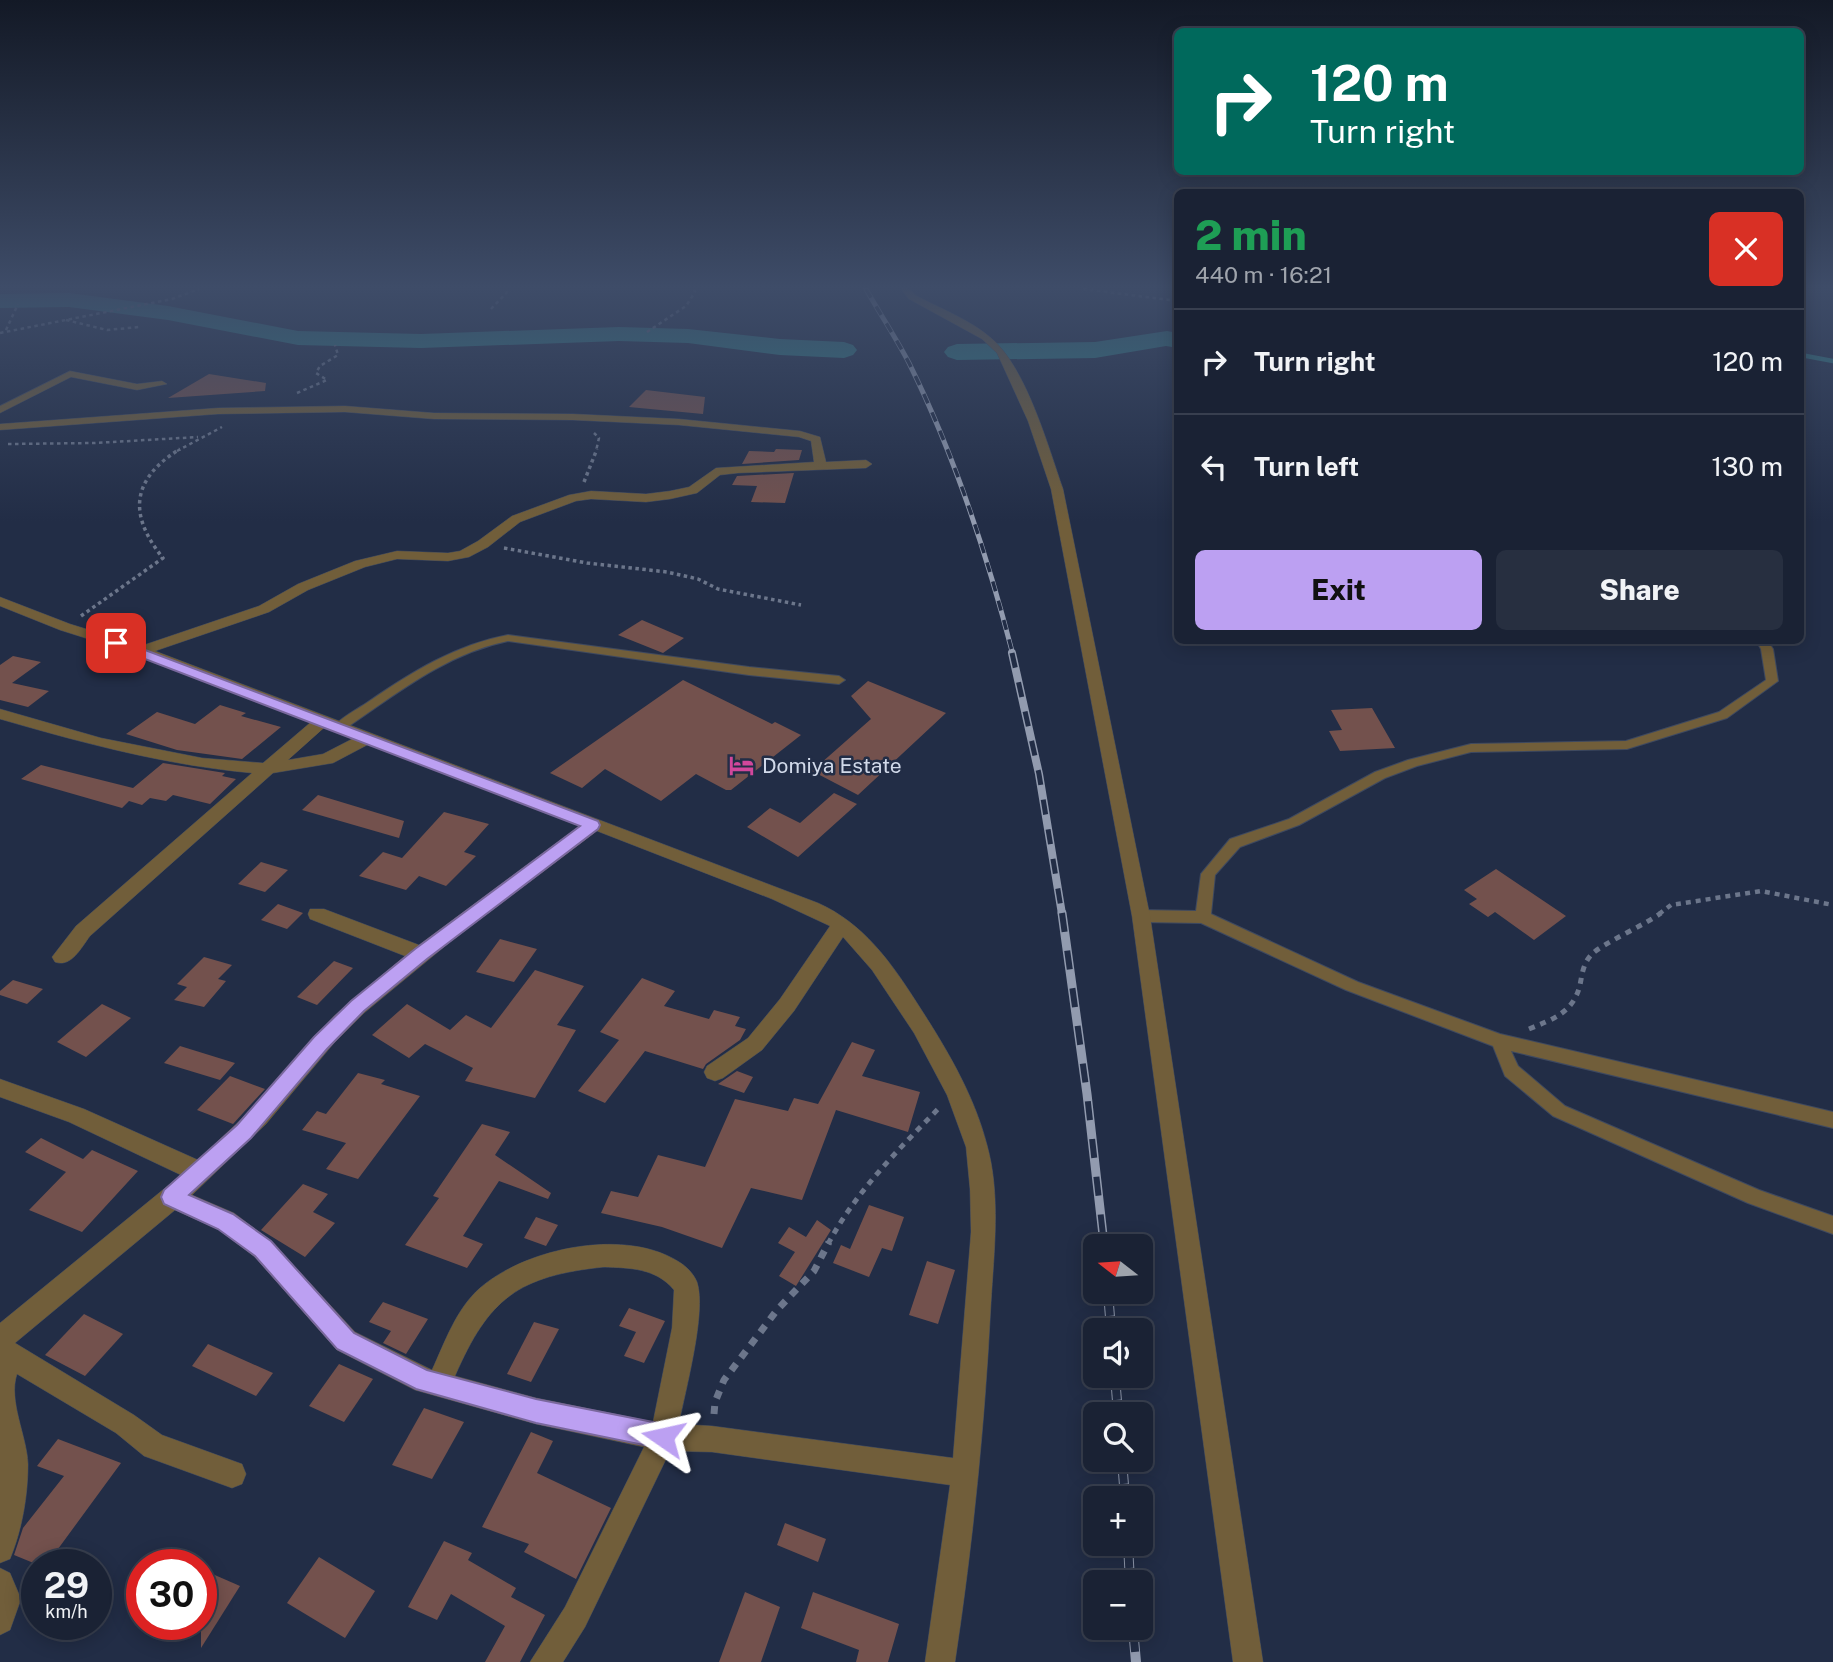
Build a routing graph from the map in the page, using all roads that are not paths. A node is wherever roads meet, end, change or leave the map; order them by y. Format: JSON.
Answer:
{"nodes":[{"id":1,"x":1008,"y":367,"type":"edge"},
{"id":2,"x":162,"y":384,"type":"dead end"},
{"id":3,"x":0,"y":410,"type":"edge"},
{"id":4,"x":0,"y":427,"type":"edge"},
{"id":5,"x":820,"y":464,"type":"junction"},
{"id":6,"x":866,"y":464,"type":"dead end"},
{"id":7,"x":0,"y":601,"type":"edge"},
{"id":8,"x":1764,"y":644,"type":"edge"},
{"id":9,"x":141,"y":651,"type":"junction"},
{"id":10,"x":839,"y":680,"type":"dead end"},
{"id":11,"x":2,"y":718,"type":"edge"},
{"id":12,"x":331,"y":724,"type":"junction"},
{"id":13,"x":367,"y":738,"type":"junction"},
{"id":14,"x":265,"y":769,"type":"junction"},
{"id":15,"x":593,"y":825,"type":"junction"},
{"id":16,"x":317,"y":914,"type":"dead end"},
{"id":17,"x":1141,"y":916,"type":"junction"},
{"id":18,"x":1203,"y":917,"type":"junction"},
{"id":19,"x":841,"y":924,"type":"junction"},
{"id":20,"x":421,"y":954,"type":"junction"},
{"id":21,"x":62,"y":957,"type":"dead end"},
{"id":22,"x":1499,"y":1041,"type":"junction"},
{"id":23,"x":715,"y":1072,"type":"dead end"},
{"id":24,"x":0,"y":1088,"type":"edge"},
{"id":25,"x":1833,"y":1120,"type":"edge"},
{"id":26,"x":199,"y":1172,"type":"junction"},
{"id":27,"x":172,"y":1197,"type":"junction"},
{"id":28,"x":1833,"y":1225,"type":"edge"},
{"id":29,"x":4,"y":1348,"type":"edge"},
{"id":30,"x":439,"y":1384,"type":"junction"},
{"id":31,"x":663,"y":1437,"type":"junction"},
{"id":32,"x":965,"y":1473,"type":"junction"},
{"id":33,"x":232,"y":1474,"type":"dead end"},
{"id":34,"x":0,"y":1549,"type":"edge"},
{"id":35,"x":0,"y":1583,"type":"edge"},
{"id":36,"x":0,"y":1620,"type":"edge"},
{"id":37,"x":545,"y":1662,"type":"edge"},
{"id":38,"x":940,"y":1662,"type":"edge"},
{"id":39,"x":1248,"y":1662,"type":"edge"}],
"edges":[{"from":1,"to":17,"type":"street"},
{"from":2,"to":3,"type":"street"},
{"from":4,"to":5,"type":"street"},
{"from":5,"to":6,"type":"street"},
{"from":5,"to":9,"type":"street"},
{"from":7,"to":9,"type":"street"},
{"from":8,"to":18,"type":"lane"},
{"from":9,"to":12,"type":"street"},
{"from":10,"to":12,"type":"lane"},
{"from":11,"to":14,"type":"street"},
{"from":12,"to":13,"type":"street"},
{"from":12,"to":14,"type":"street"},
{"from":13,"to":14,"type":"street"},
{"from":13,"to":15,"type":"street"},
{"from":14,"to":21,"type":"street"},
{"from":15,"to":19,"type":"street"},
{"from":15,"to":20,"type":"street"},
{"from":16,"to":20,"type":"street"},
{"from":17,"to":18,"type":"lane"},
{"from":17,"to":39,"type":"street"},
{"from":18,"to":22,"type":"lane"},
{"from":19,"to":23,"type":"street"},
{"from":19,"to":32,"type":"street"},
{"from":20,"to":26,"type":"street"},
{"from":22,"to":25,"type":"lane"},
{"from":22,"to":28,"type":"lane"},
{"from":24,"to":26,"type":"street"},
{"from":26,"to":27,"type":"street"},
{"from":27,"to":29,"type":"street"},
{"from":27,"to":30,"type":"street"},
{"from":29,"to":33,"type":"street"},
{"from":29,"to":34,"type":"street"},
{"from":30,"to":31,"type":"street"},
{"from":30,"to":31,"type":"street"},
{"from":31,"to":32,"type":"street"},
{"from":31,"to":37,"type":"street"},
{"from":32,"to":38,"type":"street"},
{"from":35,"to":36,"type":"street"}]}
